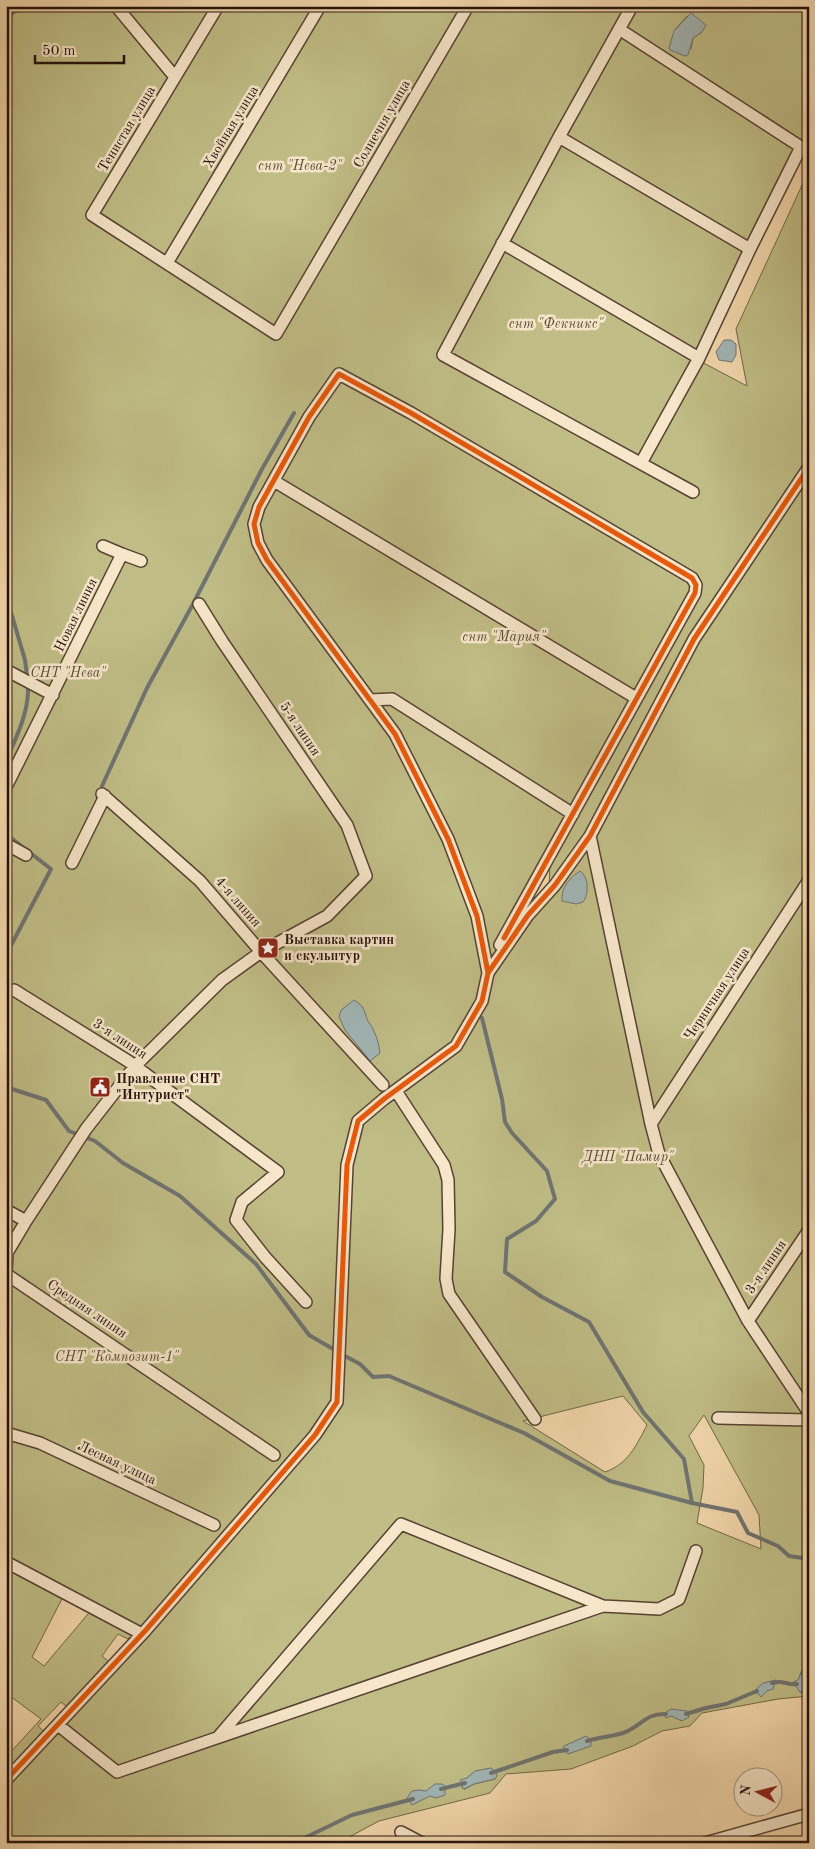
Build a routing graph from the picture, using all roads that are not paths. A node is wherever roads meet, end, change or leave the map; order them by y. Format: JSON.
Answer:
{"nodes":[{"id":1,"x":116,"y":6,"type":"edge"},
{"id":2,"x":218,"y":6,"type":"edge"},
{"id":3,"x":320,"y":6,"type":"edge"},
{"id":4,"x":468,"y":6,"type":"edge"},
{"id":5,"x":632,"y":6,"type":"edge"},
{"id":6,"x":619,"y":29,"type":"junction"},
{"id":7,"x":175,"y":77,"type":"junction"},
{"id":8,"x":559,"y":137,"type":"junction"},
{"id":9,"x":502,"y":243,"type":"junction"},
{"id":10,"x":750,"y":249,"type":"junction"},
{"id":11,"x":167,"y":263,"type":"junction"},
{"id":12,"x":699,"y":358,"type":"junction"},
{"id":13,"x":641,"y":463,"type":"junction"},
{"id":14,"x":809,"y":467,"type":"edge"},
{"id":15,"x":274,"y":481,"type":"junction"},
{"id":16,"x":692,"y":492,"type":"dead end"},
{"id":17,"x":103,"y":546,"type":"dead end"},
{"id":18,"x":122,"y":554,"type":"junction"},
{"id":19,"x":140,"y":561,"type":"dead end"},
{"id":20,"x":199,"y":604,"type":"dead end"},
{"id":21,"x":6,"y":670,"type":"edge"},
{"id":22,"x":53,"y":695,"type":"junction"},
{"id":23,"x":636,"y":698,"type":"junction"},
{"id":24,"x":370,"y":700,"type":"junction"},
{"id":25,"x":6,"y":787,"type":"edge"},
{"id":26,"x":574,"y":814,"type":"junction"},
{"id":27,"x":590,"y":836,"type":"junction"},
{"id":28,"x":6,"y":844,"type":"edge"},
{"id":29,"x":26,"y":855,"type":"dead end"},
{"id":30,"x":72,"y":862,"type":"dead end"},
{"id":31,"x":809,"y":880,"type":"edge"},
{"id":32,"x":261,"y":952,"type":"junction"},
{"id":33,"x":488,"y":970,"type":"junction"},
{"id":34,"x":14,"y":990,"type":"dead end"},
{"id":35,"x":135,"y":1066,"type":"junction"},
{"id":36,"x":383,"y":1085,"type":"dead end"},
{"id":37,"x":396,"y":1091,"type":"junction"},
{"id":38,"x":651,"y":1124,"type":"junction"},
{"id":39,"x":6,"y":1210,"type":"edge"},
{"id":40,"x":26,"y":1221,"type":"junction"},
{"id":41,"x":809,"y":1230,"type":"edge"},
{"id":42,"x":6,"y":1274,"type":"edge"},
{"id":43,"x":306,"y":1302,"type":"dead end"},
{"id":44,"x":748,"y":1321,"type":"junction"},
{"id":45,"x":809,"y":1413,"type":"edge"},
{"id":46,"x":718,"y":1418,"type":"dead end"},
{"id":47,"x":535,"y":1419,"type":"dead end"},
{"id":48,"x":809,"y":1420,"type":"edge"},
{"id":49,"x":6,"y":1433,"type":"edge"},
{"id":50,"x":274,"y":1455,"type":"dead end"},
{"id":51,"x":214,"y":1525,"type":"dead end"},
{"id":52,"x":696,"y":1551,"type":"dead end"},
{"id":53,"x":6,"y":1562,"type":"edge"},
{"id":54,"x":604,"y":1606,"type":"junction"},
{"id":55,"x":142,"y":1634,"type":"junction"},
{"id":56,"x":58,"y":1725,"type":"junction"},
{"id":57,"x":218,"y":1737,"type":"junction"},
{"id":58,"x":6,"y":1780,"type":"edge"},
{"id":59,"x":809,"y":1814,"type":"edge"},
{"id":60,"x":401,"y":1832,"type":"dead end"},
{"id":61,"x":422,"y":1843,"type":"edge"},
{"id":62,"x":705,"y":1843,"type":"edge"}],
"edges":[{"from":1,"to":7,"type":"street"},
{"from":2,"to":7,"type":"street","name":"Тенистая улица"},
{"from":3,"to":11,"type":"street","name":"Хвойная улица"},
{"from":4,"to":11,"type":"street","name":"Солнечня улица"},
{"from":5,"to":6,"type":"street"},
{"from":6,"to":8,"type":"street"},
{"from":6,"to":10,"type":"street"},
{"from":7,"to":11,"type":"street","name":"Тенистая улица"},
{"from":8,"to":9,"type":"street"},
{"from":8,"to":10,"type":"street"},
{"from":9,"to":12,"type":"street"},
{"from":9,"to":13,"type":"street"},
{"from":10,"to":12,"type":"street"},
{"from":12,"to":13,"type":"street"},
{"from":13,"to":16,"type":"street"},
{"from":14,"to":27,"type":"street"},
{"from":15,"to":23,"type":"street"},
{"from":15,"to":23,"type":"street"},
{"from":15,"to":24,"type":"street"},
{"from":17,"to":18,"type":"street"},
{"from":18,"to":19,"type":"street"},
{"from":18,"to":22,"type":"street","name":"Новая линия"},
{"from":20,"to":32,"type":"street","name":"5-я линия"},
{"from":21,"to":22,"type":"street"},
{"from":22,"to":25,"type":"street","name":"Новая линия"},
{"from":23,"to":26,"type":"street"},
{"from":24,"to":26,"type":"street"},
{"from":24,"to":33,"type":"street"},
{"from":26,"to":33,"type":"street"},
{"from":27,"to":33,"type":"street"},
{"from":27,"to":38,"type":"street"},
{"from":28,"to":29,"type":"street"},
{"from":30,"to":32,"type":"street","name":"4-я линия"},
{"from":31,"to":38,"type":"street","name":"Черничная улица"},
{"from":32,"to":35,"type":"street"},
{"from":32,"to":36,"type":"street","name":"4-я линия"},
{"from":33,"to":37,"type":"street"},
{"from":34,"to":35,"type":"street","name":"3-я линия"},
{"from":35,"to":40,"type":"street"},
{"from":35,"to":43,"type":"street","name":"3-я линия"},
{"from":37,"to":47,"type":"street"},
{"from":37,"to":55,"type":"street"},
{"from":38,"to":44,"type":"street"},
{"from":39,"to":40,"type":"street"},
{"from":40,"to":42,"type":"street"},
{"from":41,"to":44,"type":"street","name":"3-я линия"},
{"from":42,"to":50,"type":"street","name":"Средняя линия"},
{"from":44,"to":45,"type":"street"},
{"from":46,"to":48,"type":"street"},
{"from":49,"to":51,"type":"street","name":"Лесная улица"},
{"from":52,"to":54,"type":"street"},
{"from":53,"to":55,"type":"street"},
{"from":54,"to":57,"type":"street"},
{"from":54,"to":57,"type":"street"},
{"from":55,"to":56,"type":"street"},
{"from":56,"to":57,"type":"street"},
{"from":56,"to":58,"type":"street"},
{"from":59,"to":62,"type":"street"},
{"from":60,"to":61,"type":"street"}]}
